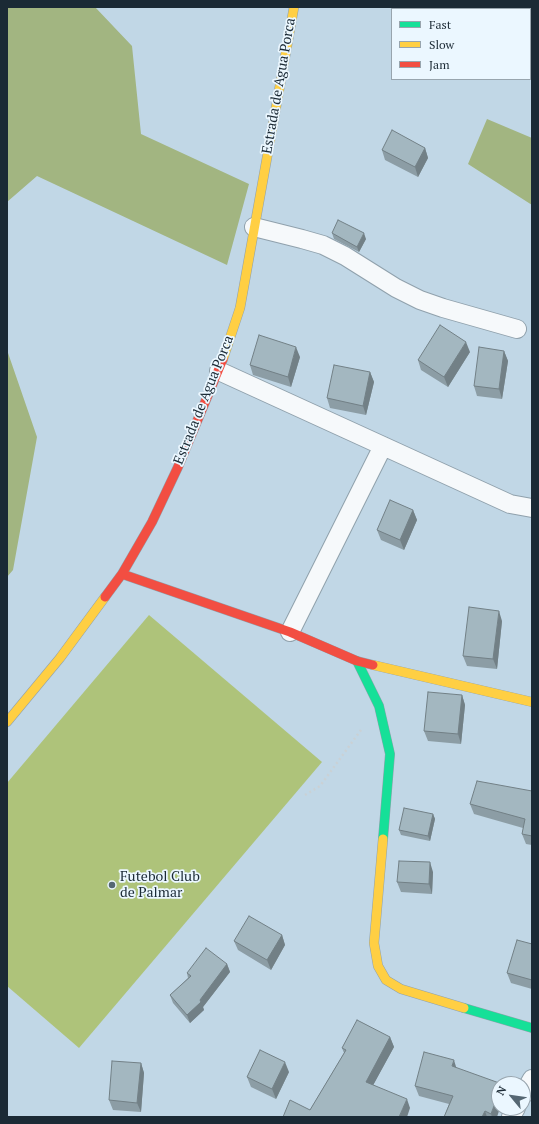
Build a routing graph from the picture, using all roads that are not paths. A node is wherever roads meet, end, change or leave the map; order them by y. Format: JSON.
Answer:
{"nodes":[{"id":1,"x":294,"y":7,"type":"edge"},
{"id":2,"x":254,"y":228,"type":"junction"},
{"id":3,"x":517,"y":329,"type":"dead end"},
{"id":4,"x":219,"y":371,"type":"junction"},
{"id":5,"x":383,"y":446,"type":"junction"},
{"id":6,"x":532,"y":508,"type":"edge"},
{"id":7,"x":122,"y":574,"type":"junction"},
{"id":8,"x":290,"y":632,"type":"junction"},
{"id":9,"x":357,"y":661,"type":"junction"},
{"id":10,"x":532,"y":702,"type":"edge"},
{"id":11,"x":7,"y":722,"type":"edge"},
{"id":12,"x":532,"y":1028,"type":"edge"}],
"edges":[{"from":1,"to":2,"type":"street","name":"Estrada de Agua Porca"},
{"from":2,"to":3,"type":"street"},
{"from":2,"to":4,"type":"street","name":"Estrada de Agua Porca"},
{"from":4,"to":5,"type":"street"},
{"from":4,"to":7,"type":"street","name":"Estrada de Agua Porca"},
{"from":5,"to":6,"type":"street"},
{"from":5,"to":8,"type":"street"},
{"from":7,"to":8,"type":"street"},
{"from":7,"to":11,"type":"street","name":"Estrada de Agua Porca"},
{"from":8,"to":9,"type":"street"},
{"from":9,"to":10,"type":"street"},
{"from":9,"to":12,"type":"street"}]}
